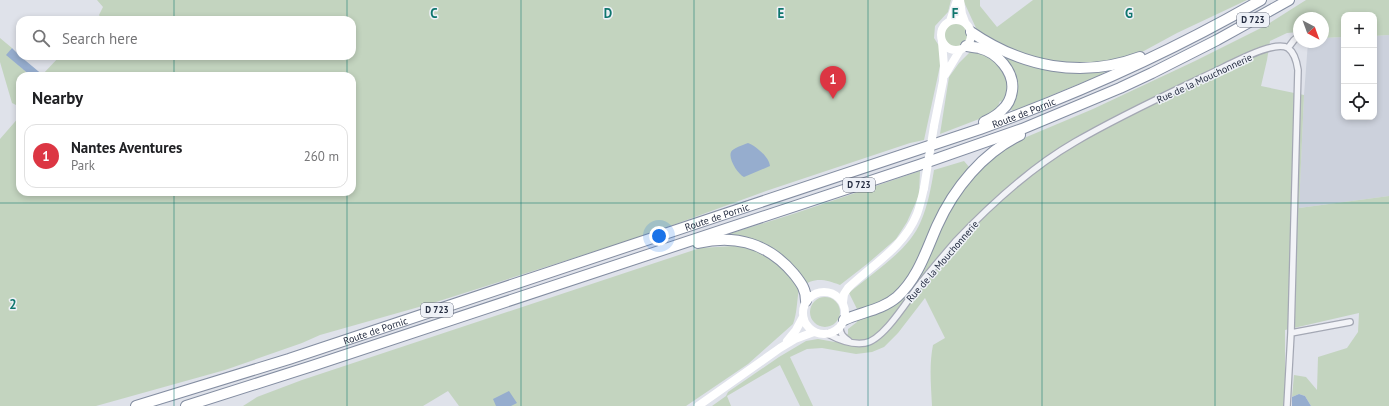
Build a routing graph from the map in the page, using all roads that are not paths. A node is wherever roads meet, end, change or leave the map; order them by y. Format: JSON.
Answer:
{"nodes":[{"id":1,"x":957,"y":0,"type":"edge"},
{"id":2,"x":960,"y":0,"type":"edge"},
{"id":3,"x":1261,"y":0,"type":"edge"},
{"id":4,"x":1289,"y":0,"type":"edge"},
{"id":5,"x":950,"y":21,"type":"junction"},
{"id":6,"x":964,"y":22,"type":"junction"},
{"id":7,"x":971,"y":32,"type":"junction"},
{"id":8,"x":1293,"y":41,"type":"edge"},
{"id":9,"x":942,"y":42,"type":"junction"},
{"id":10,"x":963,"y":48,"type":"junction"},
{"id":11,"x":1288,"y":48,"type":"junction"},
{"id":12,"x":1160,"y":54,"type":"junction"},
{"id":13,"x":942,"y":81,"type":"junction"},
{"id":14,"x":1045,"y":120,"type":"junction"},
{"id":15,"x":938,"y":143,"type":"junction"},
{"id":16,"x":672,"y":247,"type":"junction"},
{"id":17,"x":858,"y":278,"type":"junction"},
{"id":18,"x":830,"y":292,"type":"junction"},
{"id":19,"x":806,"y":301,"type":"junction"},
{"id":20,"x":843,"y":302,"type":"junction"},
{"id":21,"x":803,"y":317,"type":"junction"},
{"id":22,"x":1350,"y":322,"type":"dead end"},
{"id":23,"x":842,"y":323,"type":"junction"},
{"id":24,"x":814,"y":332,"type":"junction"},
{"id":25,"x":1291,"y":333,"type":"junction"},
{"id":26,"x":828,"y":334,"type":"junction"},
{"id":27,"x":851,"y":342,"type":"junction"},
{"id":28,"x":780,"y":348,"type":"junction"},
{"id":29,"x":136,"y":406,"type":"edge"},
{"id":30,"x":186,"y":406,"type":"edge"},
{"id":31,"x":698,"y":406,"type":"edge"},
{"id":32,"x":1287,"y":406,"type":"edge"}],
"edges":[{"from":1,"to":5,"type":"street"},
{"from":2,"to":6,"type":"street"},
{"from":3,"to":12,"type":"highway","name":"Route de Pornic","number":"D 723"},
{"from":4,"to":14,"type":"highway","name":"Route de Pornic","number":"D 723"},
{"from":5,"to":6,"type":"street"},
{"from":5,"to":9,"type":"street"},
{"from":6,"to":7,"type":"street"},
{"from":7,"to":10,"type":"street"},
{"from":7,"to":12,"type":"highway"},
{"from":8,"to":11,"type":"street"},
{"from":9,"to":10,"type":"street"},
{"from":9,"to":13,"type":"street"},
{"from":10,"to":13,"type":"street"},
{"from":10,"to":15,"type":"highway"},
{"from":11,"to":25,"type":"street"},
{"from":11,"to":27,"type":"street","name":"Rue de la Mouchonnerie"},
{"from":12,"to":15,"type":"highway","name":"Route de Pornic","number":"D 723"},
{"from":13,"to":17,"type":"street","bridge":true},
{"from":14,"to":16,"type":"highway","name":"Route de Pornic","number":"D 723"},
{"from":14,"to":23,"type":"highway"},
{"from":15,"to":29,"type":"highway","name":"Route de Pornic","number":"D 723"},
{"from":16,"to":19,"type":"highway"},
{"from":16,"to":30,"type":"highway","name":"Route de Pornic","number":"D 723"},
{"from":17,"to":18,"type":"street"},
{"from":17,"to":20,"type":"street"},
{"from":18,"to":19,"type":"street"},
{"from":18,"to":20,"type":"street"},
{"from":19,"to":21,"type":"street"},
{"from":20,"to":23,"type":"street"},
{"from":21,"to":24,"type":"street"},
{"from":21,"to":28,"type":"street"},
{"from":22,"to":25,"type":"street"},
{"from":23,"to":26,"type":"street"},
{"from":23,"to":27,"type":"street"},
{"from":24,"to":26,"type":"street"},
{"from":24,"to":28,"type":"street"},
{"from":25,"to":32,"type":"street"},
{"from":26,"to":27,"type":"street","name":"Rue de la Mouchonnerie"},
{"from":28,"to":31,"type":"street"}]}
